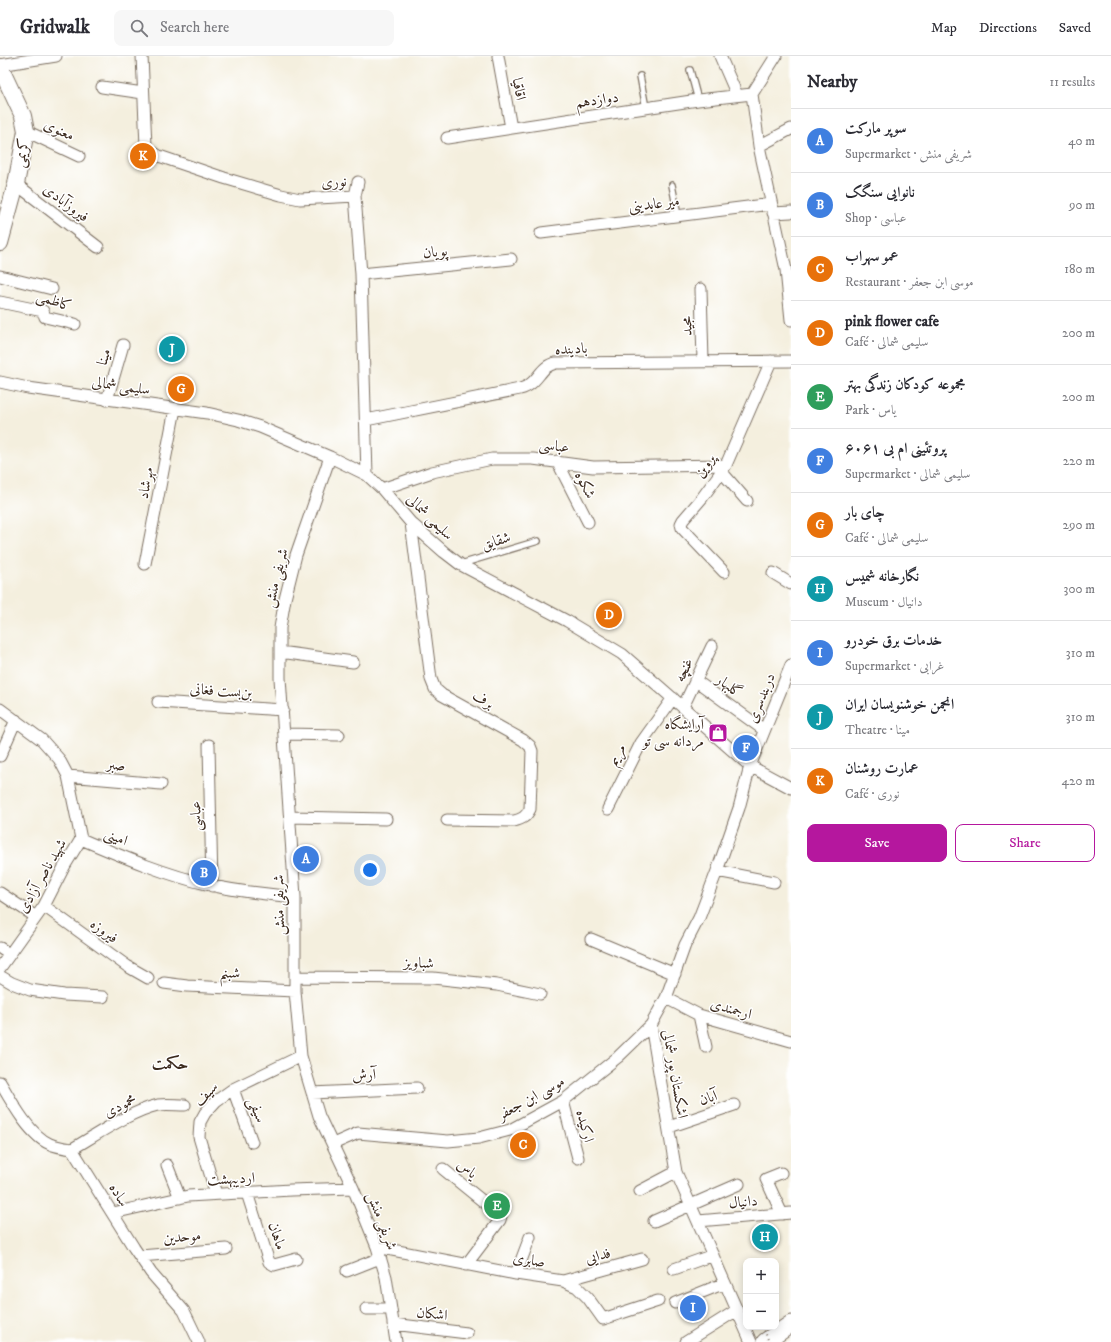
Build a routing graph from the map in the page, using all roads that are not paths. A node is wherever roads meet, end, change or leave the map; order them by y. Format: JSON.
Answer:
{"nodes":[{"id":1,"x":56,"y":56,"type":"edge"},
{"id":2,"x":142,"y":56,"type":"edge"},
{"id":3,"x":498,"y":56,"type":"edge"},
{"id":4,"x":720,"y":56,"type":"edge"},
{"id":5,"x":776,"y":56,"type":"edge"},
{"id":6,"x":0,"y":66,"type":"edge"},
{"id":7,"x":690,"y":70,"type":"dead end"},
{"id":8,"x":640,"y":76,"type":"dead end"},
{"id":9,"x":102,"y":87,"type":"dead end"},
{"id":10,"x":143,"y":93,"type":"junction"},
{"id":11,"x":752,"y":94,"type":"junction"},
{"id":12,"x":737,"y":95,"type":"junction"},
{"id":13,"x":698,"y":100,"type":"junction"},
{"id":14,"x":646,"y":108,"type":"junction"},
{"id":15,"x":512,"y":128,"type":"junction"},
{"id":16,"x":791,"y":129,"type":"edge"},
{"id":17,"x":26,"y":130,"type":"junction"},
{"id":18,"x":446,"y":138,"type":"dead end"},
{"id":19,"x":759,"y":146,"type":"junction"},
{"id":20,"x":79,"y":156,"type":"dead end"},
{"id":21,"x":358,"y":182,"type":"dead end"},
{"id":22,"x":16,"y":184,"type":"junction"},
{"id":23,"x":672,"y":185,"type":"dead end"},
{"id":24,"x":355,"y":196,"type":"junction"},
{"id":25,"x":772,"y":209,"type":"junction"},
{"id":26,"x":791,"y":212,"type":"edge"},
{"id":27,"x":678,"y":216,"type":"junction"},
{"id":28,"x":541,"y":233,"type":"dead end"},
{"id":29,"x":0,"y":243,"type":"edge"},
{"id":30,"x":98,"y":247,"type":"dead end"},
{"id":31,"x":511,"y":259,"type":"dead end"},
{"id":32,"x":361,"y":274,"type":"junction"},
{"id":33,"x":0,"y":276,"type":"edge"},
{"id":34,"x":52,"y":289,"type":"dead end"},
{"id":35,"x":702,"y":289,"type":"dead end"},
{"id":36,"x":0,"y":302,"type":"edge"},
{"id":37,"x":791,"y":320,"type":"edge"},
{"id":38,"x":75,"y":324,"type":"dead end"},
{"id":39,"x":123,"y":345,"type":"dead end"},
{"id":40,"x":704,"y":361,"type":"junction"},
{"id":41,"x":771,"y":361,"type":"junction"},
{"id":42,"x":791,"y":361,"type":"edge"},
{"id":43,"x":0,"y":382,"type":"edge"},
{"id":44,"x":107,"y":400,"type":"junction"},
{"id":45,"x":175,"y":409,"type":"junction"},
{"id":46,"x":366,"y":420,"type":"junction"},
{"id":47,"x":330,"y":457,"type":"junction"},
{"id":48,"x":557,"y":461,"type":"junction"},
{"id":49,"x":724,"y":468,"type":"junction"},
{"id":50,"x":367,"y":475,"type":"junction"},
{"id":51,"x":382,"y":489,"type":"junction"},
{"id":52,"x":747,"y":501,"type":"dead end"},
{"id":53,"x":588,"y":522,"type":"dead end"},
{"id":54,"x":411,"y":523,"type":"junction"},
{"id":55,"x":538,"y":541,"type":"dead end"},
{"id":56,"x":145,"y":564,"type":"dead end"},
{"id":57,"x":461,"y":565,"type":"junction"},
{"id":58,"x":724,"y":572,"type":"dead end"},
{"id":59,"x":773,"y":573,"type":"dead end"},
{"id":60,"x":791,"y":584,"type":"edge"},
{"id":61,"x":712,"y":646,"type":"dead end"},
{"id":62,"x":280,"y":652,"type":"junction"},
{"id":63,"x":352,"y":662,"type":"dead end"},
{"id":64,"x":791,"y":665,"type":"edge"},
{"id":65,"x":695,"y":680,"type":"junction"},
{"id":66,"x":673,"y":698,"type":"junction"},
{"id":67,"x":158,"y":702,"type":"dead end"},
{"id":68,"x":683,"y":707,"type":"junction"},
{"id":69,"x":0,"y":709,"type":"edge"},
{"id":70,"x":283,"y":710,"type":"junction"},
{"id":71,"x":16,"y":720,"type":"junction"},
{"id":72,"x":764,"y":730,"type":"junction"},
{"id":73,"x":285,"y":734,"type":"junction"},
{"id":74,"x":339,"y":735,"type":"dead end"},
{"id":75,"x":209,"y":745,"type":"dead end"},
{"id":76,"x":0,"y":756,"type":"edge"},
{"id":77,"x":750,"y":766,"type":"junction"},
{"id":78,"x":68,"y":776,"type":"junction"},
{"id":79,"x":161,"y":784,"type":"dead end"},
{"id":80,"x":791,"y":788,"type":"edge"},
{"id":81,"x":608,"y":809,"type":"dead end"},
{"id":82,"x":290,"y":817,"type":"junction"},
{"id":83,"x":386,"y":819,"type":"dead end"},
{"id":84,"x":447,"y":820,"type":"dead end"},
{"id":85,"x":81,"y":839,"type":"junction"},
{"id":86,"x":718,"y":871,"type":"junction"},
{"id":87,"x":774,"y":882,"type":"dead end"},
{"id":88,"x":212,"y":886,"type":"junction"},
{"id":89,"x":0,"y":893,"type":"edge"},
{"id":90,"x":295,"y":897,"type":"junction"},
{"id":91,"x":44,"y":906,"type":"junction"},
{"id":92,"x":36,"y":917,"type":"junction"},
{"id":93,"x":591,"y":938,"type":"dead end"},
{"id":94,"x":0,"y":948,"type":"edge"},
{"id":95,"x":9,"y":954,"type":"junction"},
{"id":96,"x":0,"y":968,"type":"edge"},
{"id":97,"x":675,"y":974,"type":"junction"},
{"id":98,"x":0,"y":976,"type":"edge"},
{"id":99,"x":295,"y":977,"type":"junction"},
{"id":100,"x":148,"y":978,"type":"dead end"},
{"id":101,"x":164,"y":983,"type":"dead end"},
{"id":102,"x":295,"y":991,"type":"junction"},
{"id":103,"x":540,"y":994,"type":"dead end"},
{"id":104,"x":103,"y":997,"type":"dead end"},
{"id":105,"x":666,"y":998,"type":"junction"},
{"id":106,"x":699,"y":1015,"type":"junction"},
{"id":107,"x":651,"y":1025,"type":"junction"},
{"id":108,"x":791,"y":1041,"type":"edge"},
{"id":109,"x":706,"y":1047,"type":"dead end"},
{"id":110,"x":300,"y":1056,"type":"junction"},
{"id":111,"x":0,"y":1082,"type":"edge"},
{"id":112,"x":417,"y":1088,"type":"dead end"},
{"id":113,"x":233,"y":1089,"type":"junction"},
{"id":114,"x":312,"y":1093,"type":"junction"},
{"id":115,"x":562,"y":1101,"type":"junction"},
{"id":116,"x":186,"y":1105,"type":"dead end"},
{"id":117,"x":734,"y":1105,"type":"dead end"},
{"id":118,"x":669,"y":1126,"type":"junction"},
{"id":119,"x":252,"y":1142,"type":"dead end"},
{"id":120,"x":333,"y":1144,"type":"junction"},
{"id":121,"x":72,"y":1149,"type":"junction"},
{"id":122,"x":578,"y":1158,"type":"dead end"},
{"id":123,"x":167,"y":1165,"type":"dead end"},
{"id":124,"x":442,"y":1169,"type":"dead end"},
{"id":125,"x":676,"y":1172,"type":"junction"},
{"id":126,"x":781,"y":1173,"type":"dead end"},
{"id":127,"x":739,"y":1184,"type":"dead end"},
{"id":128,"x":353,"y":1188,"type":"junction"},
{"id":129,"x":640,"y":1191,"type":"dead end"},
{"id":130,"x":247,"y":1193,"type":"junction"},
{"id":131,"x":216,"y":1194,"type":"junction"},
{"id":132,"x":180,"y":1198,"type":"junction"},
{"id":133,"x":691,"y":1205,"type":"junction"},
{"id":134,"x":113,"y":1213,"type":"junction"},
{"id":135,"x":787,"y":1213,"type":"edge"},
{"id":136,"x":654,"y":1221,"type":"dead end"},
{"id":137,"x":698,"y":1221,"type":"junction"},
{"id":138,"x":530,"y":1237,"type":"dead end"},
{"id":139,"x":377,"y":1247,"type":"junction"},
{"id":140,"x":226,"y":1249,"type":"dead end"},
{"id":141,"x":713,"y":1255,"type":"junction"},
{"id":142,"x":140,"y":1256,"type":"junction"},
{"id":143,"x":380,"y":1258,"type":"junction"},
{"id":144,"x":642,"y":1259,"type":"dead end"},
{"id":145,"x":296,"y":1260,"type":"dead end"},
{"id":146,"x":466,"y":1265,"type":"junction"},
{"id":147,"x":674,"y":1269,"type":"dead end"},
{"id":148,"x":347,"y":1271,"type":"dead end"},
{"id":149,"x":516,"y":1274,"type":"junction"},
{"id":150,"x":563,"y":1281,"type":"junction"},
{"id":151,"x":725,"y":1283,"type":"junction"},
{"id":152,"x":658,"y":1301,"type":"dead end"},
{"id":153,"x":675,"y":1302,"type":"dead end"},
{"id":154,"x":366,"y":1309,"type":"dead end"},
{"id":155,"x":390,"y":1309,"type":"junction"},
{"id":156,"x":737,"y":1310,"type":"junction"},
{"id":157,"x":393,"y":1324,"type":"junction"},
{"id":158,"x":791,"y":1324,"type":"edge"},
{"id":159,"x":467,"y":1333,"type":"dead end"},
{"id":160,"x":199,"y":1342,"type":"edge"},
{"id":161,"x":396,"y":1342,"type":"edge"},
{"id":162,"x":686,"y":1342,"type":"edge"},
{"id":163,"x":751,"y":1342,"type":"edge"},
{"id":164,"x":765,"y":1342,"type":"edge"}],
"edges":[{"from":1,"to":6,"type":"street"},
{"from":2,"to":10,"type":"street","name":"نوری"},
{"from":3,"to":15,"type":"street","name":"اقاقیا"},
{"from":4,"to":12,"type":"street"},
{"from":5,"to":11,"type":"street"},
{"from":6,"to":17,"type":"main road","name":"کریمی"},
{"from":7,"to":13,"type":"lane"},
{"from":8,"to":14,"type":"lane"},
{"from":9,"to":10,"type":"street"},
{"from":10,"to":24,"type":"street","name":"نوری"},
{"from":11,"to":12,"type":"street","name":"دوازدهم"},
{"from":11,"to":19,"type":"street"},
{"from":12,"to":13,"type":"street","name":"دوازدهم"},
{"from":13,"to":14,"type":"street","name":"دوازدهم"},
{"from":14,"to":15,"type":"street","name":"دوازدهم"},
{"from":15,"to":18,"type":"street","name":"دوازدهم"},
{"from":16,"to":19,"type":"street"},
{"from":17,"to":20,"type":"street","name":"معنوی"},
{"from":17,"to":22,"type":"main road","name":"کریمی"},
{"from":19,"to":25,"type":"street"},
{"from":21,"to":24,"type":"street"},
{"from":22,"to":29,"type":"main road","name":"کریمی"},
{"from":22,"to":30,"type":"street","name":"فیروزآبادی"},
{"from":23,"to":27,"type":"lane"},
{"from":24,"to":32,"type":"street","name":"نوری"},
{"from":25,"to":26,"type":"street","name":"میر عابدینی"},
{"from":25,"to":27,"type":"street","name":"میر عابدینی"},
{"from":25,"to":37,"type":"street"},
{"from":27,"to":28,"type":"street","name":"میر عابدینی"},
{"from":31,"to":32,"type":"street","name":"پویان"},
{"from":32,"to":46,"type":"street","name":"نوری"},
{"from":33,"to":34,"type":"street"},
{"from":35,"to":40,"type":"street","name":"مجید"},
{"from":36,"to":38,"type":"street","name":"کاظمی"},
{"from":39,"to":44,"type":"street","name":"مینا"},
{"from":40,"to":41,"type":"street","name":"بادینده"},
{"from":40,"to":46,"type":"street","name":"بادینده"},
{"from":41,"to":42,"type":"street","name":"بادینده"},
{"from":41,"to":49,"type":"street","name":"پروین"},
{"from":43,"to":44,"type":"street","name":"سلیمی شمالی"},
{"from":44,"to":45,"type":"street","name":"سلیمی شمالی"},
{"from":45,"to":47,"type":"street","name":"سلیمی شمالی"},
{"from":45,"to":56,"type":"street","name":"مهرشاد"},
{"from":46,"to":50,"type":"street","name":"نوری"},
{"from":47,"to":50,"type":"street","name":"سلیمی شمالی"},
{"from":47,"to":62,"type":"street","name":"شریفی منش"},
{"from":48,"to":49,"type":"street","name":"عباسی"},
{"from":48,"to":51,"type":"street","name":"عباسی"},
{"from":48,"to":53,"type":"street","name":"شکوه"},
{"from":49,"to":52,"type":"street"},
{"from":49,"to":58,"type":"street","name":"پروین"},
{"from":50,"to":51,"type":"street","name":"سلیمی شمالی"},
{"from":51,"to":54,"type":"street","name":"سلیمی شمالی"},
{"from":54,"to":57,"type":"street","name":"سلیمی شمالی"},
{"from":54,"to":84,"type":"street","name":"برف"},
{"from":55,"to":57,"type":"lane","name":"شقایق"},
{"from":57,"to":66,"type":"street","name":"سلیمی شمالی"},
{"from":59,"to":60,"type":"street"},
{"from":61,"to":65,"type":"street","name":"غنچه"},
{"from":62,"to":63,"type":"street"},
{"from":62,"to":70,"type":"street","name":"شریفی منش"},
{"from":64,"to":72,"type":"street","name":"دربندسری"},
{"from":65,"to":68,"type":"street","name":"غنچه"},
{"from":65,"to":72,"type":"street","name":"گلبهار"},
{"from":66,"to":68,"type":"street","name":"سلیمی شمالی"},
{"from":66,"to":81,"type":"street","name":"مریم"},
{"from":67,"to":70,"type":"street","name":"بن‌بست فغانی"},
{"from":68,"to":77,"type":"street","name":"سلیمی شمالی"},
{"from":69,"to":71,"type":"street","name":"امینی"},
{"from":70,"to":73,"type":"street","name":"شریفی منش"},
{"from":71,"to":76,"type":"street"},
{"from":71,"to":78,"type":"street","name":"امینی"},
{"from":72,"to":77,"type":"street","name":"دربندسری"},
{"from":73,"to":74,"type":"street"},
{"from":73,"to":82,"type":"street","name":"شریفی منش"},
{"from":75,"to":88,"type":"street","name":"عباسی"},
{"from":77,"to":80,"type":"street","name":"سلیمی شمالی"},
{"from":77,"to":86,"type":"street","name":"اشکستان پور شمالی"},
{"from":78,"to":79,"type":"street","name":"صبر"},
{"from":78,"to":85,"type":"street","name":"امینی"},
{"from":82,"to":83,"type":"street"},
{"from":82,"to":90,"type":"street","name":"شریفی منش"},
{"from":85,"to":88,"type":"street","name":"امینی"},
{"from":85,"to":91,"type":"street","name":"شهید ناصر آزادی"},
{"from":86,"to":87,"type":"street"},
{"from":86,"to":97,"type":"street","name":"اشکستان پور شمالی"},
{"from":88,"to":90,"type":"street","name":"امینی"},
{"from":89,"to":92,"type":"street"},
{"from":90,"to":99,"type":"street","name":"شریفی منش"},
{"from":91,"to":92,"type":"street","name":"شهید ناصر آزادی"},
{"from":91,"to":100,"type":"street","name":"فیروزه"},
{"from":92,"to":95,"type":"street","name":"شهید ناصر آزادی"},
{"from":93,"to":97,"type":"street"},
{"from":94,"to":95,"type":"street"},
{"from":95,"to":96,"type":"street","name":"شهید ناصر آزادی"},
{"from":97,"to":105,"type":"street","name":"اشکستان پور شمالی"},
{"from":98,"to":104,"type":"street"},
{"from":99,"to":102,"type":"street","name":"شریفی منش"},
{"from":99,"to":103,"type":"street","name":"شباویز"},
{"from":101,"to":102,"type":"street","name":"شبنم"},
{"from":102,"to":110,"type":"street","name":"شریفی منش"},
{"from":105,"to":106,"type":"street","name":"ارجمندی"},
{"from":105,"to":107,"type":"street","name":"اشکستان پور شمالی"},
{"from":106,"to":108,"type":"street","name":"ارجمندی"},
{"from":106,"to":109,"type":"street"},
{"from":107,"to":115,"type":"street","name":"موسی ابن جعفر"},
{"from":107,"to":118,"type":"street","name":"اشکستان پور شمالی"},
{"from":110,"to":113,"type":"street","name":"سیف"},
{"from":110,"to":114,"type":"street","name":"شریفی منش"},
{"from":111,"to":121,"type":"street"},
{"from":112,"to":114,"type":"street","name":"آرش"},
{"from":113,"to":119,"type":"street","name":"سیفی"},
{"from":113,"to":131,"type":"street","name":"سیف"},
{"from":114,"to":120,"type":"street","name":"شریفی منش"},
{"from":115,"to":120,"type":"street","name":"موسی ابن جعفر"},
{"from":115,"to":122,"type":"street","name":"ارکیده"},
{"from":116,"to":121,"type":"street","name":"محمودی"},
{"from":117,"to":118,"type":"street","name":"آبان"},
{"from":118,"to":125,"type":"street","name":"اشکستان پور شمالی"},
{"from":120,"to":128,"type":"street","name":"شریفی منش"},
{"from":121,"to":134,"type":"street","name":"ساده"},
{"from":123,"to":132,"type":"street"},
{"from":124,"to":146,"type":"street","name":"یاس"},
{"from":125,"to":129,"type":"street"},
{"from":125,"to":133,"type":"street","name":"اشکستان پور شمالی"},
{"from":126,"to":135,"type":"street"},
{"from":127,"to":133,"type":"street"},
{"from":128,"to":130,"type":"street","name":"اردیبهشت"},
{"from":128,"to":139,"type":"street","name":"شریفی منش"},
{"from":130,"to":131,"type":"street","name":"اردیبهشت"},
{"from":130,"to":145,"type":"street","name":"ماهان"},
{"from":131,"to":132,"type":"street","name":"اردیبهشت"},
{"from":132,"to":134,"type":"street","name":"اردیبهشت"},
{"from":133,"to":136,"type":"street"},
{"from":133,"to":137,"type":"street","name":"اشکستان پور شمالی"},
{"from":134,"to":142,"type":"street","name":"ساده"},
{"from":135,"to":137,"type":"street","name":"دانیال"},
{"from":137,"to":141,"type":"street","name":"اشکستان پور شمالی"},
{"from":138,"to":149,"type":"street"},
{"from":139,"to":143,"type":"street","name":"شریفی منش"},
{"from":139,"to":146,"type":"street","name":"صابری"},
{"from":140,"to":142,"type":"street","name":"موحدین"},
{"from":141,"to":147,"type":"street"},
{"from":141,"to":151,"type":"street","name":"اشکستان پور شمالی"},
{"from":142,"to":160,"type":"street","name":"ساده"},
{"from":143,"to":148,"type":"street"},
{"from":143,"to":155,"type":"street","name":"شریفی منش"},
{"from":144,"to":150,"type":"street","name":"فدایی"},
{"from":146,"to":149,"type":"street","name":"صابری"},
{"from":149,"to":150,"type":"street","name":"صابری"},
{"from":150,"to":152,"type":"street","name":"صابری"},
{"from":151,"to":153,"type":"street"},
{"from":151,"to":156,"type":"street","name":"اشکستان پور شمالی"},
{"from":154,"to":155,"type":"street"},
{"from":155,"to":157,"type":"street","name":"شریفی منش"},
{"from":156,"to":162,"type":"street"},
{"from":156,"to":163,"type":"street","name":"اشکستان پور شمالی"},
{"from":157,"to":159,"type":"street","name":"اشکان"},
{"from":157,"to":161,"type":"street","name":"شریفی منش"},
{"from":158,"to":164,"type":"main road"}]}
